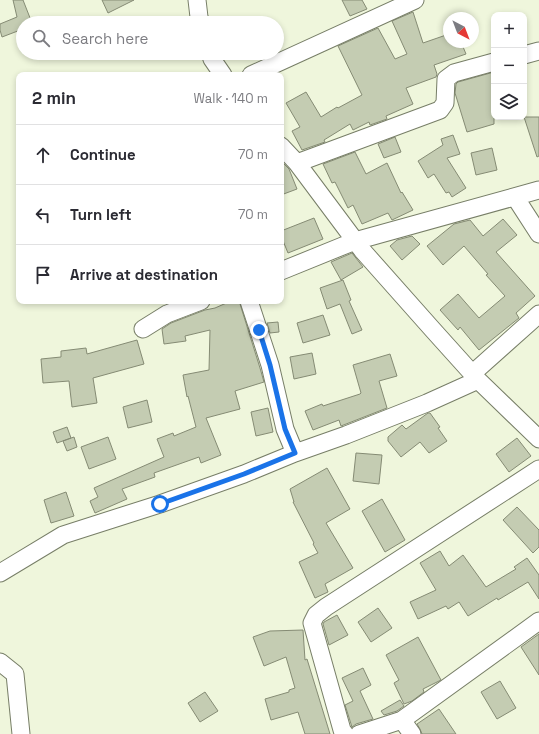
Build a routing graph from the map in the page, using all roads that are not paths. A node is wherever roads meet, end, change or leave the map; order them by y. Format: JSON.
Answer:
{"nodes":[{"id":1,"x":197,"y":0,"type":"edge"},
{"id":2,"x":415,"y":0,"type":"edge"},
{"id":3,"x":199,"y":16,"type":"edge"},
{"id":4,"x":539,"y":51,"type":"edge"},
{"id":5,"x":527,"y":54,"type":"edge"},
{"id":6,"x":213,"y":60,"type":"edge"},
{"id":7,"x":284,"y":60,"type":"edge"},
{"id":8,"x":284,"y":60,"type":"edge"},
{"id":9,"x":491,"y":63,"type":"edge"},
{"id":10,"x":222,"y":72,"type":"edge"},
{"id":11,"x":258,"y":72,"type":"edge"},
{"id":12,"x":284,"y":149,"type":"edge"},
{"id":13,"x":297,"y":163,"type":"junction"},
{"id":14,"x":539,"y":190,"type":"edge"},
{"id":15,"x":514,"y":197,"type":"junction"},
{"id":16,"x":539,"y":234,"type":"edge"},
{"id":17,"x":355,"y":241,"type":"junction"},
{"id":18,"x":284,"y":270,"type":"edge"},
{"id":19,"x":193,"y":304,"type":"edge"},
{"id":20,"x":250,"y":304,"type":"edge"},
{"id":21,"x":539,"y":314,"type":"edge"},
{"id":22,"x":143,"y":329,"type":"dead end"},
{"id":23,"x":476,"y":376,"type":"junction"},
{"id":24,"x":539,"y":439,"type":"edge"},
{"id":25,"x":295,"y":453,"type":"junction"},
{"id":26,"x":539,"y":469,"type":"edge"},
{"id":27,"x":0,"y":573,"type":"edge"},
{"id":28,"x":539,"y":621,"type":"edge"},
{"id":29,"x":0,"y":662,"type":"edge"},
{"id":30,"x":402,"y":720,"type":"junction"},
{"id":31,"x":21,"y":734,"type":"edge"},
{"id":32,"x":345,"y":734,"type":"edge"},
{"id":33,"x":359,"y":734,"type":"edge"},
{"id":34,"x":412,"y":734,"type":"edge"}],
"edges":[{"from":1,"to":3,"type":"street"},
{"from":2,"to":7,"type":"street"},
{"from":4,"to":5,"type":"street"},
{"from":6,"to":10,"type":"street"},
{"from":8,"to":11,"type":"street"},
{"from":9,"to":13,"type":"street"},
{"from":12,"to":13,"type":"street"},
{"from":13,"to":17,"type":"street"},
{"from":14,"to":15,"type":"street"},
{"from":15,"to":16,"type":"street"},
{"from":15,"to":17,"type":"street"},
{"from":17,"to":18,"type":"street"},
{"from":17,"to":23,"type":"street"},
{"from":19,"to":22,"type":"street"},
{"from":20,"to":25,"type":"street"},
{"from":21,"to":23,"type":"street"},
{"from":23,"to":24,"type":"street"},
{"from":23,"to":25,"type":"street"},
{"from":25,"to":27,"type":"street"},
{"from":26,"to":32,"type":"street"},
{"from":28,"to":30,"type":"street"},
{"from":29,"to":31,"type":"street"},
{"from":30,"to":33,"type":"street"},
{"from":30,"to":34,"type":"street"}]}
